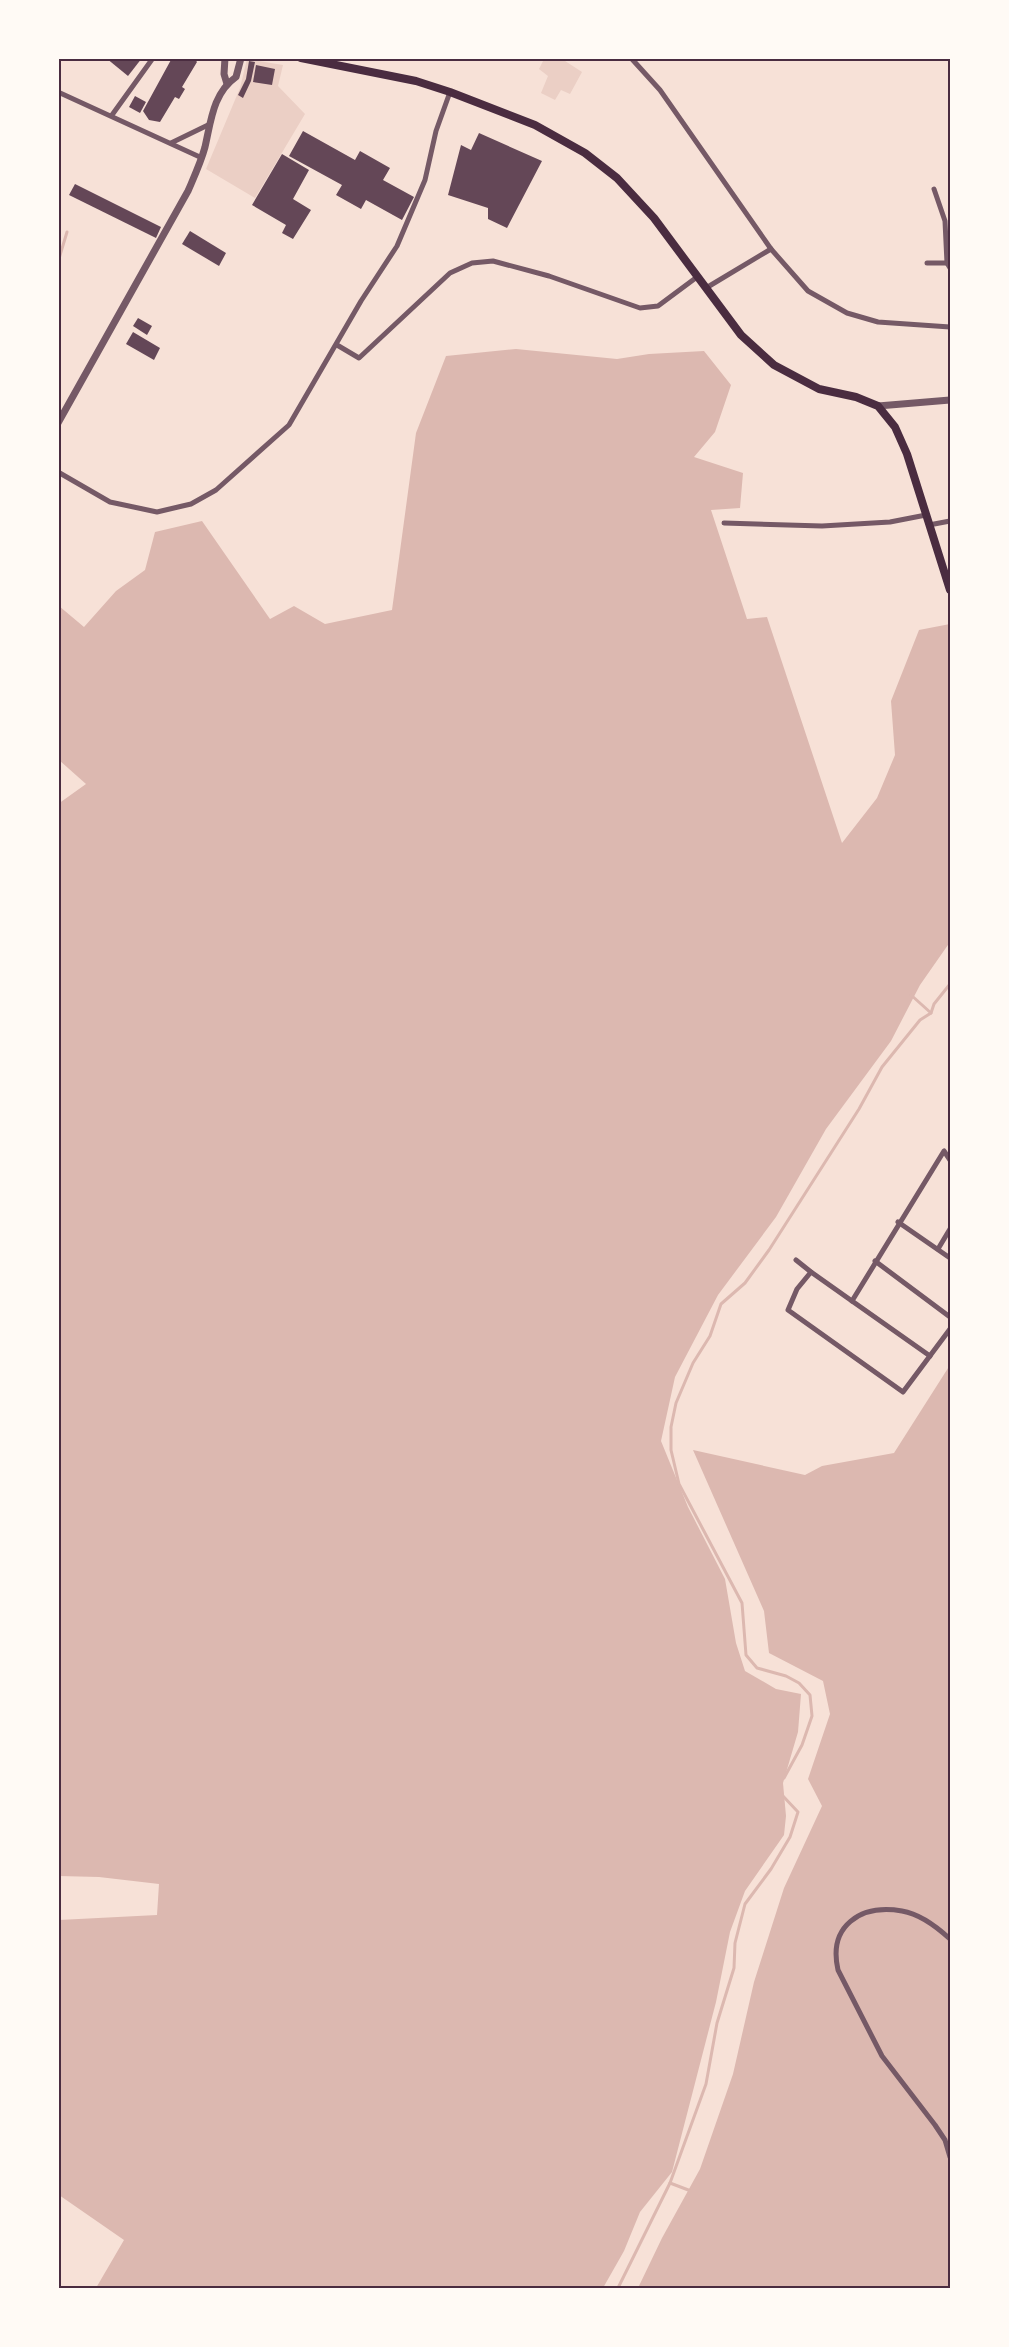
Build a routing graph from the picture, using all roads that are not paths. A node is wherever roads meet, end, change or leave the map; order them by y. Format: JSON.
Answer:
{"nodes":[{"id":1,"x":153,"y":58,"type":"edge"},
{"id":2,"x":225,"y":58,"type":"edge"},
{"id":3,"x":241,"y":58,"type":"edge"},
{"id":4,"x":301,"y":58,"type":"edge"},
{"id":5,"x":631,"y":58,"type":"edge"},
{"id":6,"x":226,"y":84,"type":"junction"},
{"id":7,"x":58,"y":92,"type":"edge"},
{"id":8,"x":450,"y":92,"type":"junction"},
{"id":9,"x":112,"y":115,"type":"junction"},
{"id":10,"x":208,"y":125,"type":"junction"},
{"id":11,"x":171,"y":143,"type":"junction"},
{"id":12,"x":202,"y":158,"type":"junction"},
{"id":13,"x":934,"y":189,"type":"dead end"},
{"id":14,"x":771,"y":249,"type":"junction"},
{"id":15,"x":927,"y":263,"type":"dead end"},
{"id":16,"x":949,"y":265,"type":"edge"},
{"id":17,"x":697,"y":277,"type":"junction"},
{"id":18,"x":706,"y":288,"type":"junction"},
{"id":19,"x":951,"y":327,"type":"edge"},
{"id":20,"x":337,"y":345,"type":"junction"},
{"id":21,"x":951,"y":400,"type":"edge"},
{"id":22,"x":878,"y":406,"type":"junction"},
{"id":23,"x":58,"y":423,"type":"edge"},
{"id":24,"x":58,"y":472,"type":"edge"},
{"id":25,"x":926,"y":515,"type":"junction"},
{"id":26,"x":951,"y":521,"type":"edge"},
{"id":27,"x":724,"y":523,"type":"dead end"},
{"id":28,"x":929,"y":525,"type":"junction"},
{"id":29,"x":951,"y":590,"type":"edge"},
{"id":30,"x":951,"y":1160,"type":"edge"},
{"id":31,"x":898,"y":1222,"type":"junction"},
{"id":32,"x":951,"y":1229,"type":"edge"},
{"id":33,"x":938,"y":1249,"type":"junction"},
{"id":34,"x":951,"y":1258,"type":"edge"},
{"id":35,"x":796,"y":1260,"type":"dead end"},
{"id":36,"x":875,"y":1261,"type":"junction"},
{"id":37,"x":811,"y":1272,"type":"junction"},
{"id":38,"x":852,"y":1301,"type":"junction"},
{"id":39,"x":951,"y":1317,"type":"edge"},
{"id":40,"x":951,"y":1329,"type":"edge"},
{"id":41,"x":930,"y":1356,"type":"junction"},
{"id":42,"x":951,"y":1939,"type":"edge"},
{"id":43,"x":951,"y":2157,"type":"edge"}],
"edges":[{"from":1,"to":9,"type":"street"},
{"from":2,"to":6,"type":"street"},
{"from":3,"to":6,"type":"street"},
{"from":4,"to":8,"type":"main road"},
{"from":5,"to":14,"type":"street"},
{"from":6,"to":10,"type":"street"},
{"from":7,"to":9,"type":"street"},
{"from":8,"to":17,"type":"main road"},
{"from":8,"to":20,"type":"street"},
{"from":9,"to":11,"type":"street"},
{"from":10,"to":11,"type":"street"},
{"from":10,"to":12,"type":"street"},
{"from":11,"to":12,"type":"street"},
{"from":12,"to":23,"type":"street"},
{"from":13,"to":16,"type":"street"},
{"from":14,"to":18,"type":"street"},
{"from":14,"to":19,"type":"street"},
{"from":15,"to":16,"type":"street"},
{"from":17,"to":18,"type":"main road"},
{"from":17,"to":20,"type":"street"},
{"from":18,"to":22,"type":"main road"},
{"from":20,"to":24,"type":"street"},
{"from":21,"to":22,"type":"street"},
{"from":22,"to":25,"type":"main road"},
{"from":25,"to":27,"type":"street"},
{"from":25,"to":28,"type":"main road"},
{"from":26,"to":28,"type":"street"},
{"from":28,"to":29,"type":"main road"},
{"from":30,"to":31,"type":"street"},
{"from":31,"to":33,"type":"street"},
{"from":31,"to":36,"type":"street"},
{"from":32,"to":33,"type":"street"},
{"from":33,"to":34,"type":"street"},
{"from":35,"to":37,"type":"street"},
{"from":36,"to":38,"type":"street"},
{"from":36,"to":39,"type":"street"},
{"from":37,"to":38,"type":"street"},
{"from":37,"to":41,"type":"street"},
{"from":38,"to":41,"type":"street"},
{"from":40,"to":41,"type":"street"},
{"from":42,"to":43,"type":"street"}]}
